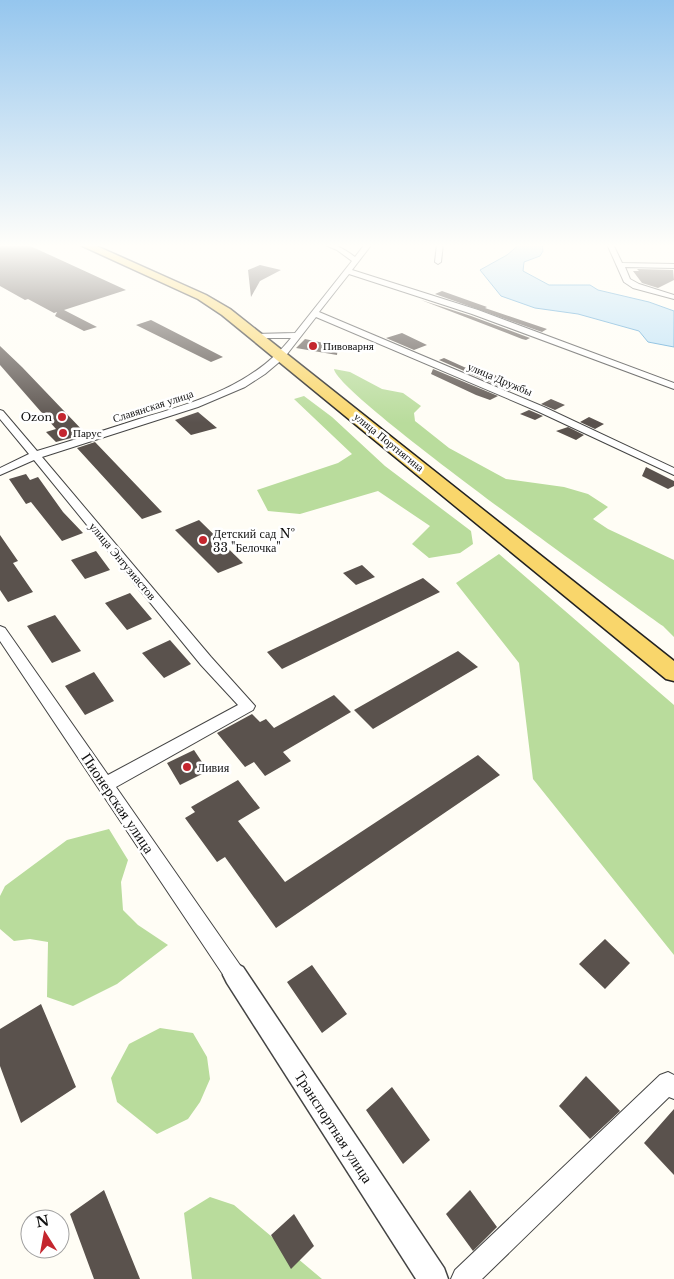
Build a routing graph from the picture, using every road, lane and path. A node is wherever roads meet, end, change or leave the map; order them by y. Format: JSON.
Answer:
{"nodes":[{"id":1,"x":213,"y":304,"type":"edge"},
{"id":2,"x":321,"y":304,"type":"edge"},
{"id":3,"x":450,"y":304,"type":"edge"},
{"id":4,"x":314,"y":313,"type":"junction"},
{"id":5,"x":296,"y":335,"type":"junction"},
{"id":6,"x":255,"y":336,"type":"junction"},
{"id":7,"x":281,"y":356,"type":"junction"},
{"id":8,"x":674,"y":386,"type":"edge"},
{"id":9,"x":0,"y":413,"type":"edge"},
{"id":10,"x":36,"y":456,"type":"junction"},
{"id":11,"x":0,"y":472,"type":"edge"},
{"id":12,"x":674,"y":472,"type":"edge"},
{"id":13,"x":0,"y":631,"type":"edge"},
{"id":14,"x":674,"y":673,"type":"edge"},
{"id":15,"x":106,"y":784,"type":"junction"},
{"id":16,"x":235,"y":975,"type":"joint"},
{"id":17,"x":674,"y":1088,"type":"edge"},
{"id":18,"x":433,"y":1279,"type":"edge"},
{"id":19,"x":464,"y":1279,"type":"edge"}],
"edges":[{"from":1,"to":6,"type":"main road","name":"улица Портнягина"},
{"from":2,"to":4,"type":"street","name":"Славянская улица"},
{"from":3,"to":8,"type":"street"},
{"from":4,"to":5,"type":"street","name":"Славянская улица"},
{"from":4,"to":12,"type":"street","name":"улица Дружбы"},
{"from":5,"to":6,"type":"street"},
{"from":5,"to":7,"type":"street","name":"Славянская улица"},
{"from":6,"to":7,"type":"main road","name":"улица Портнягина"},
{"from":7,"to":10,"type":"street","name":"Славянская улица"},
{"from":7,"to":14,"type":"main road","name":"улица Портнягина"},
{"from":9,"to":10,"type":"street","name":"улица Энтузиастов"},
{"from":10,"to":11,"type":"street","name":"Славянская улица"},
{"from":10,"to":15,"type":"street","name":"улица Энтузиастов"},
{"from":13,"to":15,"type":"street","name":"Пионерская улица"},
{"from":15,"to":16,"type":"street","name":"Пионерская улица"},
{"from":16,"to":18,"type":"street","name":"Транспортная улица"},
{"from":17,"to":19,"type":"street"}]}
